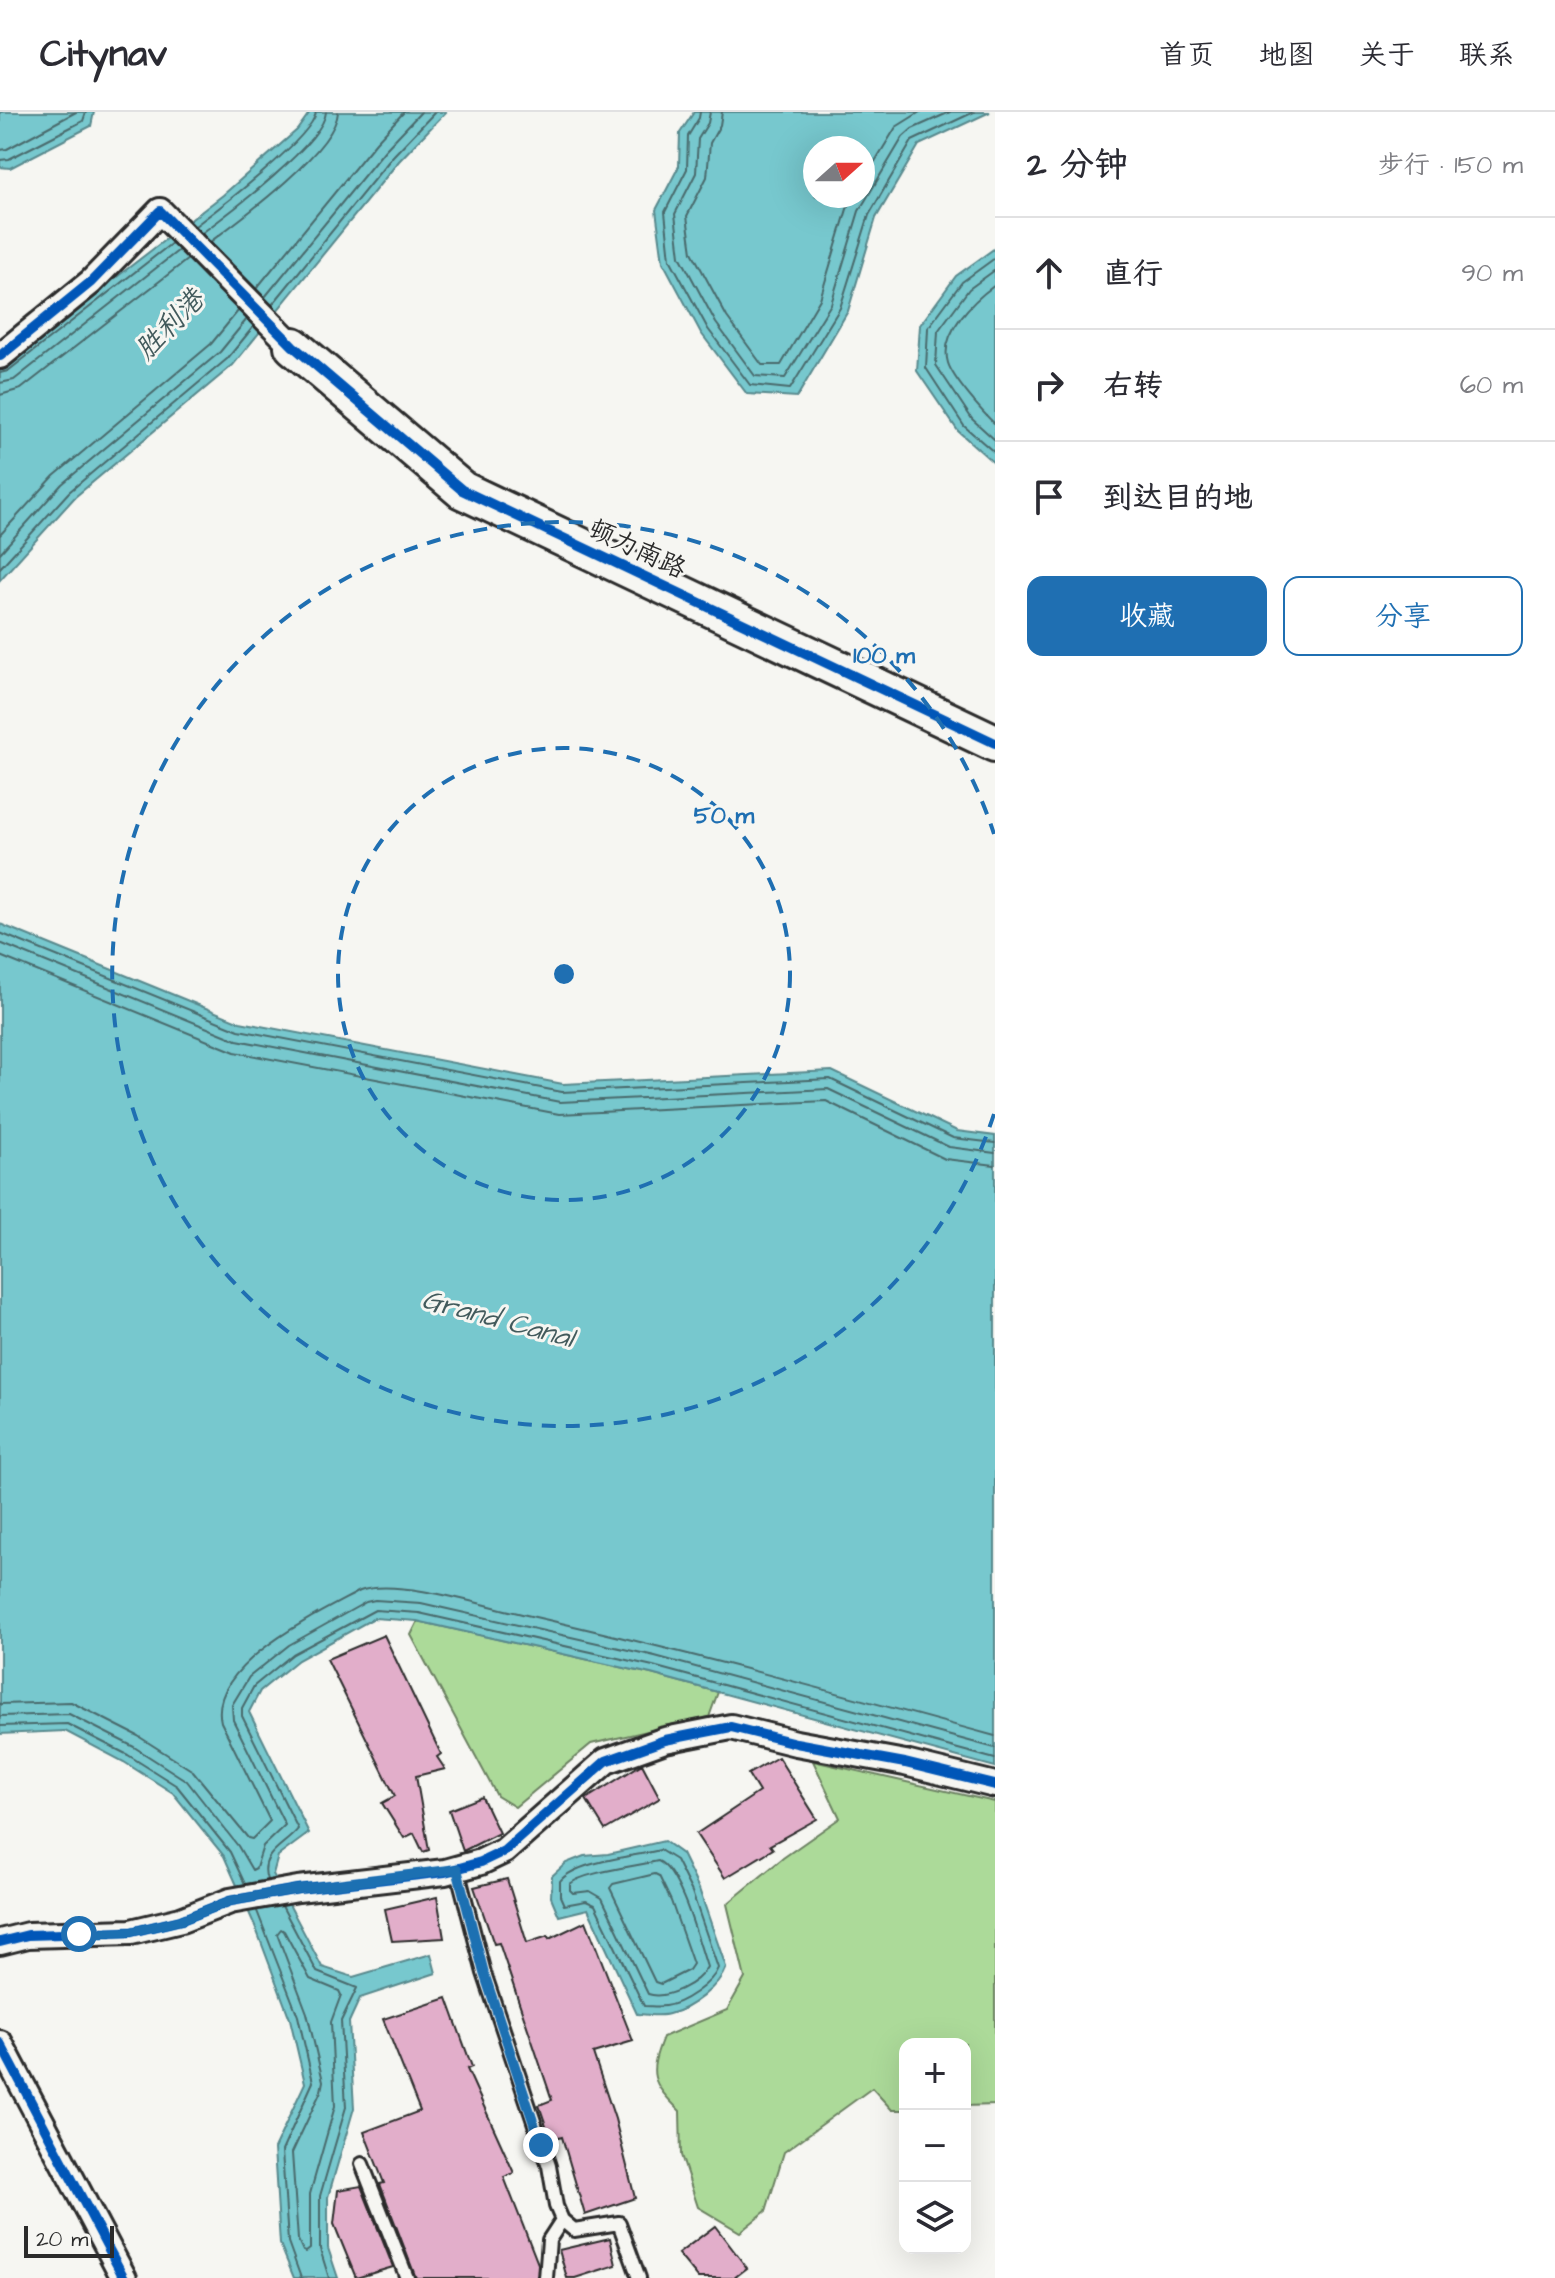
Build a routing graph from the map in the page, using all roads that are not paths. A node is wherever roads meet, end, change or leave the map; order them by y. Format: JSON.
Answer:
{"nodes":[{"id":1,"x":293,"y":346,"type":"joint"},
{"id":2,"x":0,"y":356,"type":"edge"},
{"id":3,"x":995,"y":743,"type":"edge"},
{"id":4,"x":995,"y":1785,"type":"edge"},
{"id":5,"x":457,"y":1869,"type":"junction"},
{"id":6,"x":0,"y":1942,"type":"edge"},
{"id":7,"x":0,"y":2043,"type":"edge"},
{"id":8,"x":362,"y":2164,"type":"dead end"},
{"id":9,"x":562,"y":2220,"type":"junction"},
{"id":10,"x":124,"y":2278,"type":"edge"},
{"id":11,"x":407,"y":2278,"type":"edge"},
{"id":12,"x":546,"y":2278,"type":"edge"},
{"id":13,"x":639,"y":2278,"type":"edge"}],
"edges":[{"from":1,"to":2,"type":"street"},
{"from":1,"to":3,"type":"street","name":"顿力南路"},
{"from":4,"to":5,"type":"street"},
{"from":5,"to":6,"type":"street"},
{"from":5,"to":9,"type":"lane"},
{"from":7,"to":10,"type":"street"},
{"from":8,"to":11,"type":"lane"},
{"from":9,"to":12,"type":"lane"},
{"from":9,"to":13,"type":"lane"}]}
